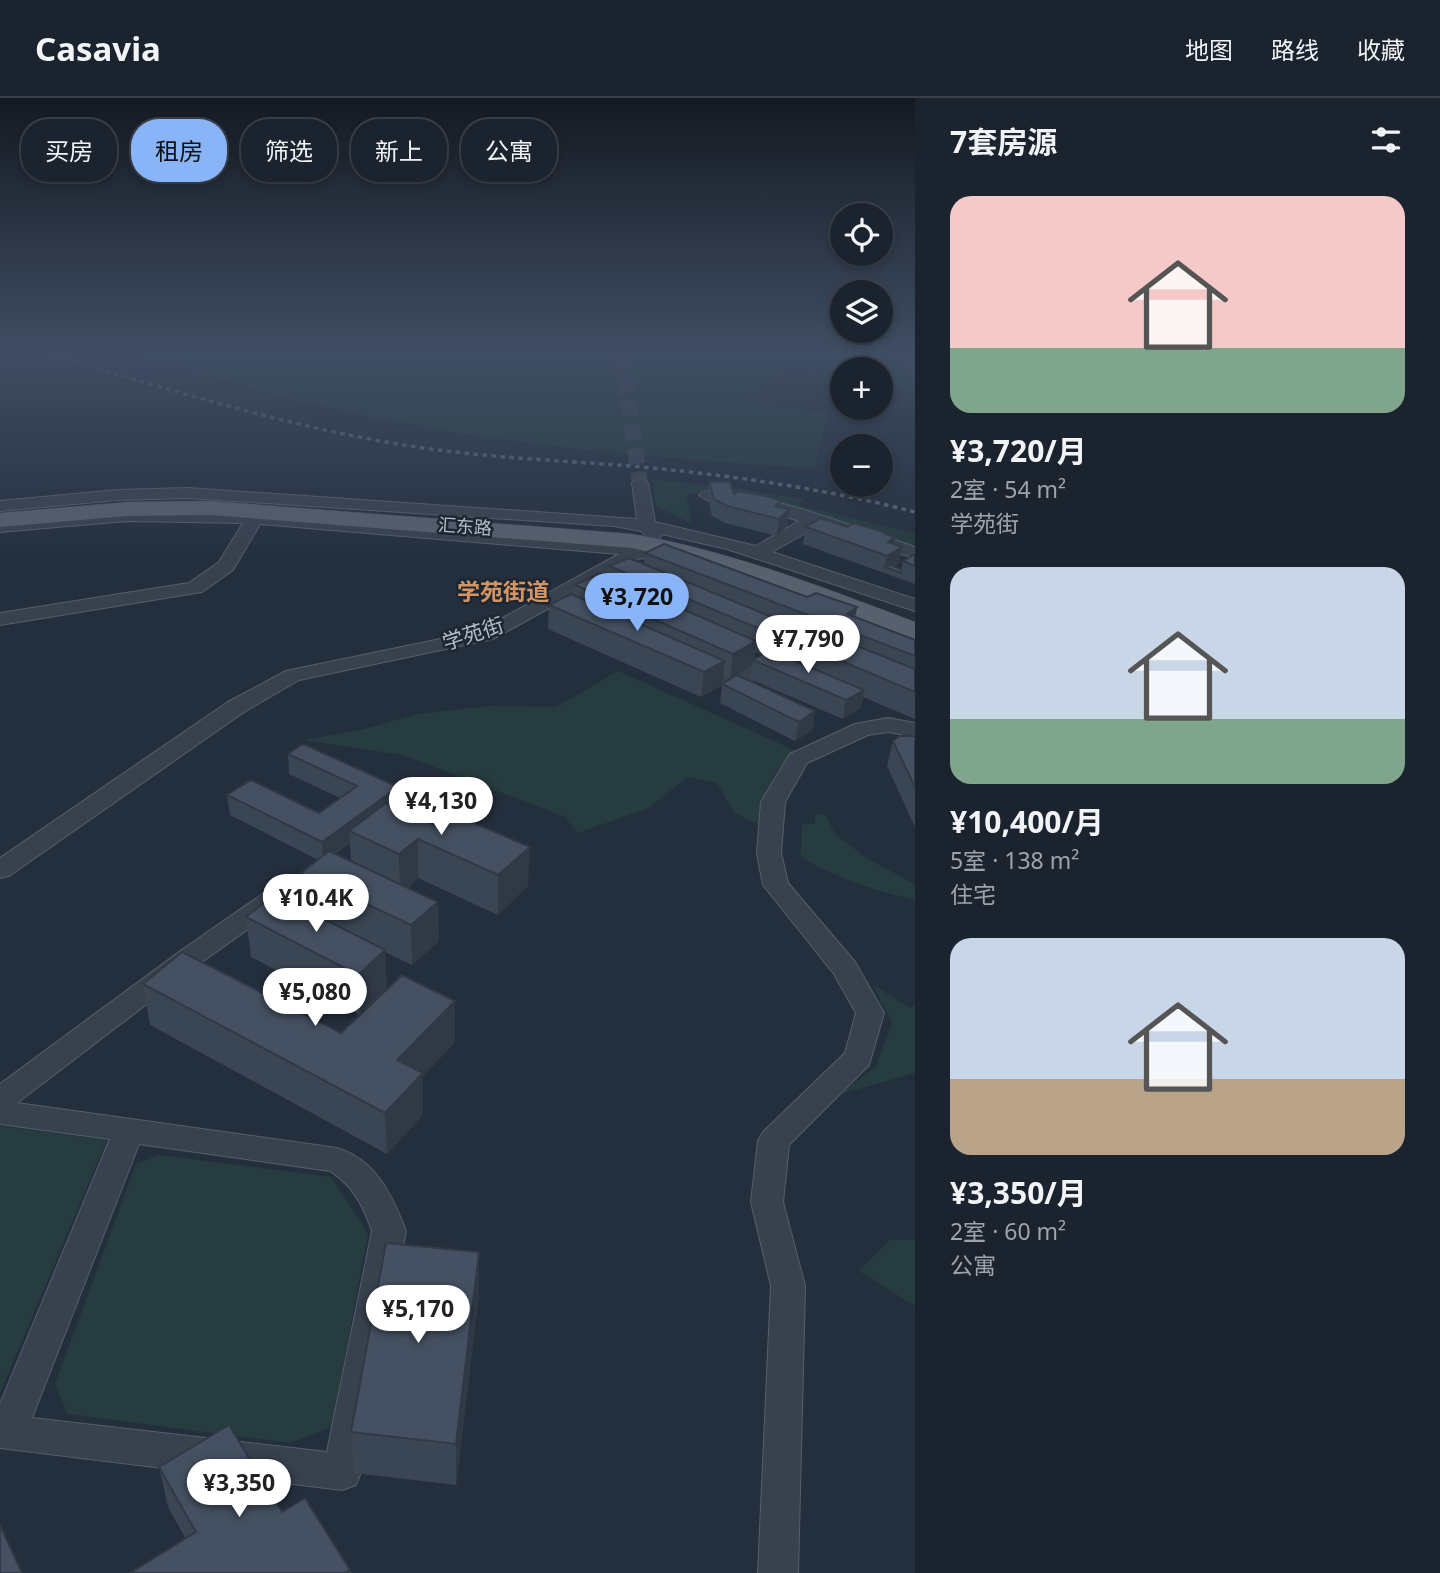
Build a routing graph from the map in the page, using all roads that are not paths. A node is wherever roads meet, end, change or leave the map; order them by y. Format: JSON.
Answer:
{"nodes":[{"id":1,"x":640,"y":483,"type":"tunnel mouth"},
{"id":2,"x":706,"y":495,"type":"edge"},
{"id":3,"x":0,"y":506,"type":"edge"},
{"id":4,"x":0,"y":512,"type":"edge"},
{"id":5,"x":254,"y":519,"type":"junction"},
{"id":6,"x":0,"y":520,"type":"edge"},
{"id":7,"x":816,"y":520,"type":"junction"},
{"id":8,"x":0,"y":527,"type":"edge"},
{"id":9,"x":636,"y":543,"type":"junction"},
{"id":10,"x":759,"y":552,"type":"junction"},
{"id":11,"x":914,"y":553,"type":"edge"},
{"id":12,"x":785,"y":569,"type":"junction"},
{"id":13,"x":816,"y":571,"type":"junction"},
{"id":14,"x":634,"y":578,"type":"edge"},
{"id":15,"x":548,"y":602,"type":"junction"},
{"id":16,"x":915,"y":605,"type":"edge"},
{"id":17,"x":572,"y":613,"type":"edge"},
{"id":18,"x":915,"y":618,"type":"edge"},
{"id":19,"x":0,"y":619,"type":"edge"},
{"id":20,"x":915,"y":631,"type":"edge"},
{"id":21,"x":772,"y":633,"type":"edge"},
{"id":22,"x":915,"y":642,"type":"edge"},
{"id":23,"x":798,"y":643,"type":"junction"},
{"id":24,"x":821,"y":652,"type":"edge"},
{"id":25,"x":671,"y":656,"type":"edge"},
{"id":26,"x":915,"y":730,"type":"edge"},
{"id":27,"x":0,"y":858,"type":"edge"},
{"id":28,"x":0,"y":870,"type":"edge"},
{"id":29,"x":293,"y":885,"type":"dead end"},
{"id":30,"x":0,"y":1100,"type":"edge"},
{"id":31,"x":0,"y":1112,"type":"edge"},
{"id":32,"x":128,"y":1130,"type":"junction"},
{"id":33,"x":778,"y":1573,"type":"edge"}],
"edges":[{"from":1,"to":9,"type":"street"},
{"from":2,"to":7,"type":"street"},
{"from":3,"to":9,"type":"street"},
{"from":4,"to":9,"type":"main road","name":"汇东路"},
{"from":5,"to":8,"type":"street"},
{"from":5,"to":9,"type":"street"},
{"from":5,"to":19,"type":"street"},
{"from":6,"to":9,"type":"main road","name":"汇东路"},
{"from":7,"to":10,"type":"street"},
{"from":7,"to":11,"type":"street"},
{"from":9,"to":10,"type":"street"},
{"from":9,"to":12,"type":"main road","name":"汇东路"},
{"from":9,"to":14,"type":"street"},
{"from":9,"to":15,"type":"street","name":"学苑街"},
{"from":9,"to":20,"type":"main road","name":"汇东路"},
{"from":9,"to":22,"type":"street"},
{"from":9,"to":27,"type":"street","name":"学苑街"},
{"from":10,"to":13,"type":"street"},
{"from":12,"to":13,"type":"street"},
{"from":12,"to":18,"type":"main road","name":"汇东路"},
{"from":13,"to":16,"type":"street"},
{"from":15,"to":17,"type":"street"},
{"from":15,"to":28,"type":"street","name":"学苑街"},
{"from":21,"to":23,"type":"street"},
{"from":23,"to":24,"type":"street"},
{"from":23,"to":25,"type":"street"},
{"from":26,"to":33,"type":"street"},
{"from":29,"to":30,"type":"street"},
{"from":31,"to":32,"type":"street"},
{"from":32,"to":32,"type":"street"}]}
